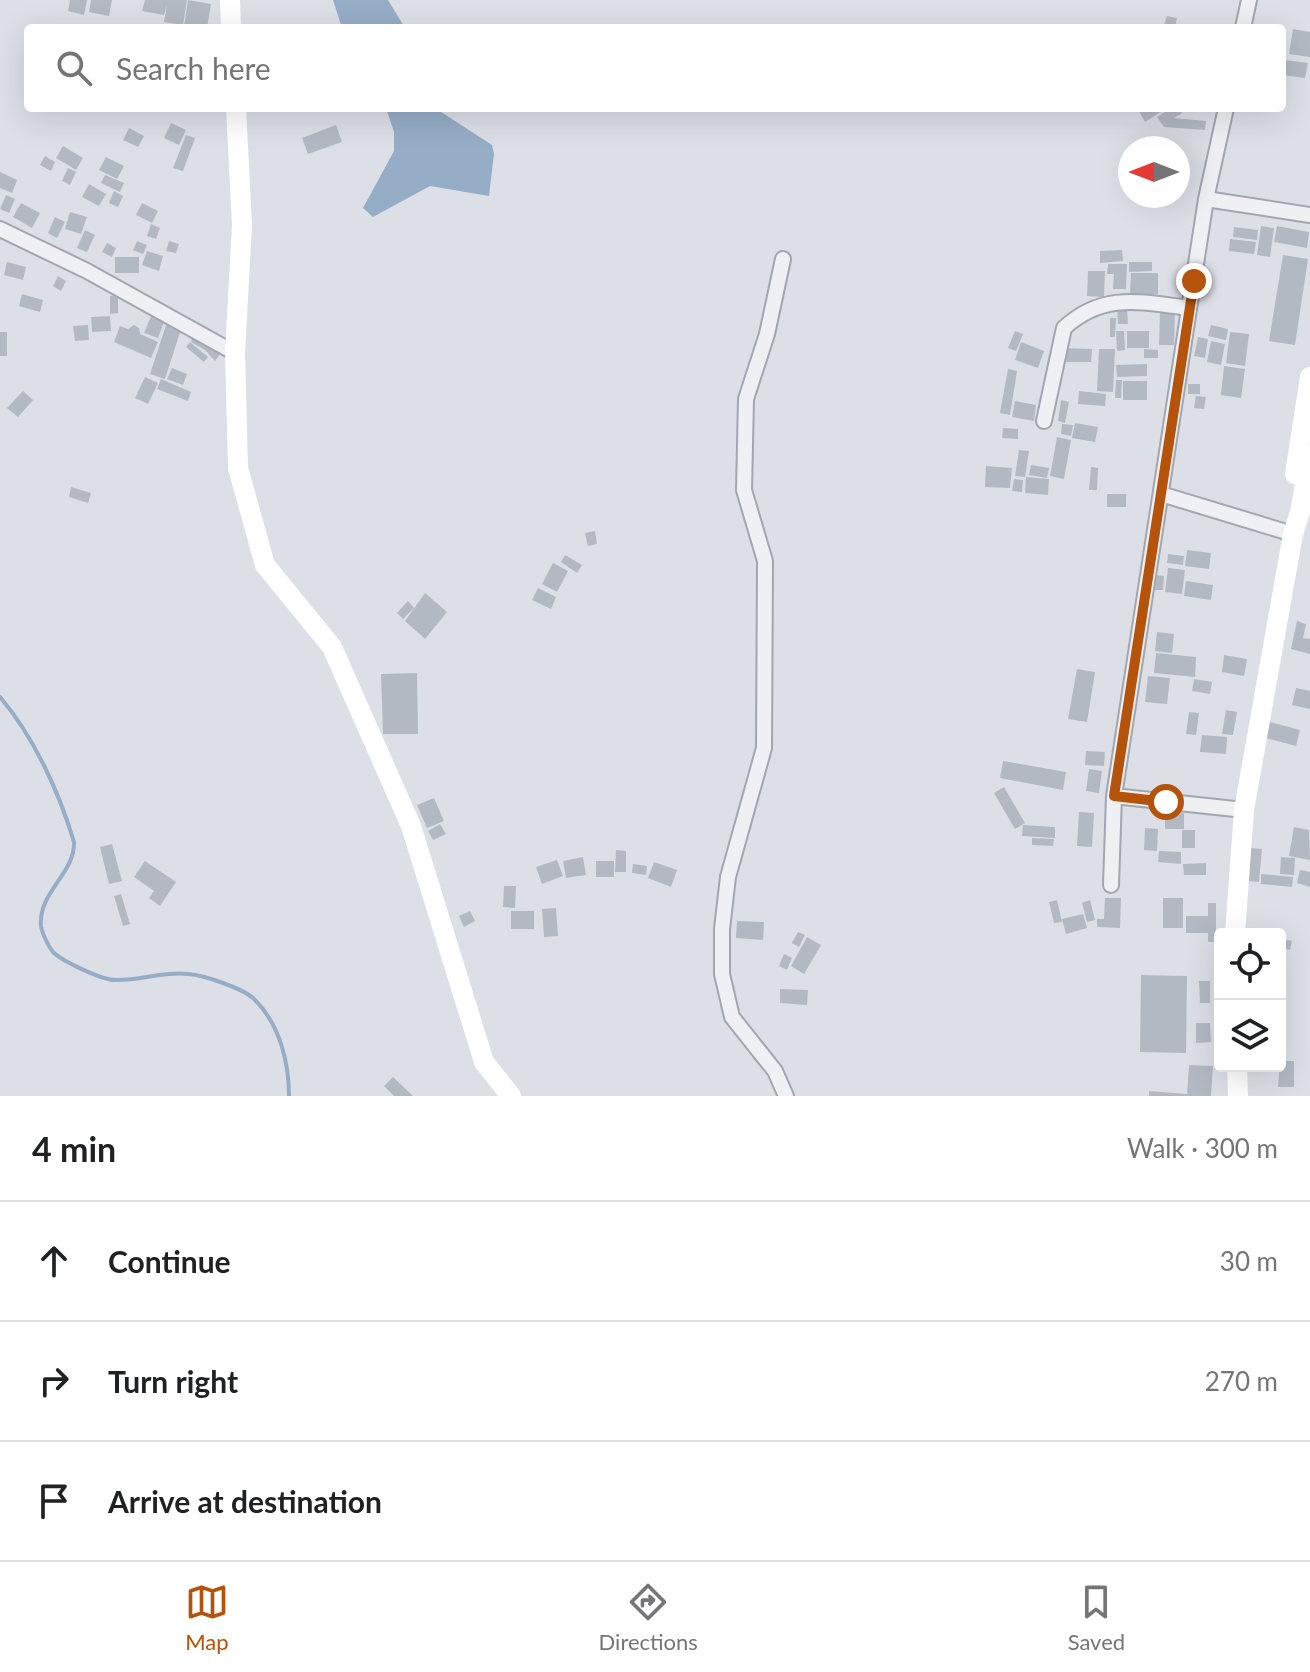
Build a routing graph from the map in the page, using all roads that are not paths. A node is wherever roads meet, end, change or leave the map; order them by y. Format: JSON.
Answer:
{"nodes":[{"id":1,"x":230,"y":0,"type":"edge"},
{"id":2,"x":1249,"y":0,"type":"edge"},
{"id":3,"x":231,"y":24,"type":"edge"},
{"id":4,"x":1244,"y":24,"type":"edge"},
{"id":5,"x":236,"y":112,"type":"edge"},
{"id":6,"x":1225,"y":112,"type":"edge"},
{"id":7,"x":1206,"y":199,"type":"junction"},
{"id":8,"x":1310,"y":215,"type":"edge"},
{"id":9,"x":0,"y":229,"type":"edge"},
{"id":10,"x":783,"y":259,"type":"dead end"},
{"id":11,"x":1189,"y":308,"type":"junction"},
{"id":12,"x":235,"y":353,"type":"junction"},
{"id":13,"x":1310,"y":377,"type":"edge"},
{"id":14,"x":1044,"y":421,"type":"dead end"},
{"id":15,"x":1310,"y":456,"type":"edge"},
{"id":16,"x":1161,"y":494,"type":"junction"},
{"id":17,"x":1305,"y":513,"type":"edge"},
{"id":18,"x":1293,"y":534,"type":"junction"},
{"id":19,"x":1114,"y":796,"type":"junction"},
{"id":20,"x":1244,"y":810,"type":"junction"},
{"id":21,"x":1111,"y":885,"type":"dead end"},
{"id":22,"x":1235,"y":928,"type":"edge"},
{"id":23,"x":1237,"y":1072,"type":"edge"},
{"id":24,"x":511,"y":1096,"type":"edge"},
{"id":25,"x":786,"y":1096,"type":"edge"},
{"id":26,"x":1238,"y":1096,"type":"edge"}],
"edges":[{"from":1,"to":3,"type":"main road"},
{"from":2,"to":4,"type":"street"},
{"from":5,"to":12,"type":"main road"},
{"from":6,"to":7,"type":"street"},
{"from":7,"to":8,"type":"street"},
{"from":7,"to":11,"type":"street"},
{"from":9,"to":12,"type":"street"},
{"from":10,"to":25,"type":"street"},
{"from":11,"to":14,"type":"street"},
{"from":11,"to":16,"type":"street"},
{"from":12,"to":24,"type":"main road"},
{"from":13,"to":18,"type":"main road"},
{"from":15,"to":17,"type":"main road"},
{"from":16,"to":18,"type":"street"},
{"from":16,"to":19,"type":"street"},
{"from":17,"to":18,"type":"main road"},
{"from":18,"to":20,"type":"main road"},
{"from":19,"to":20,"type":"street"},
{"from":19,"to":21,"type":"street"},
{"from":20,"to":22,"type":"main road"},
{"from":23,"to":26,"type":"main road"}]}
